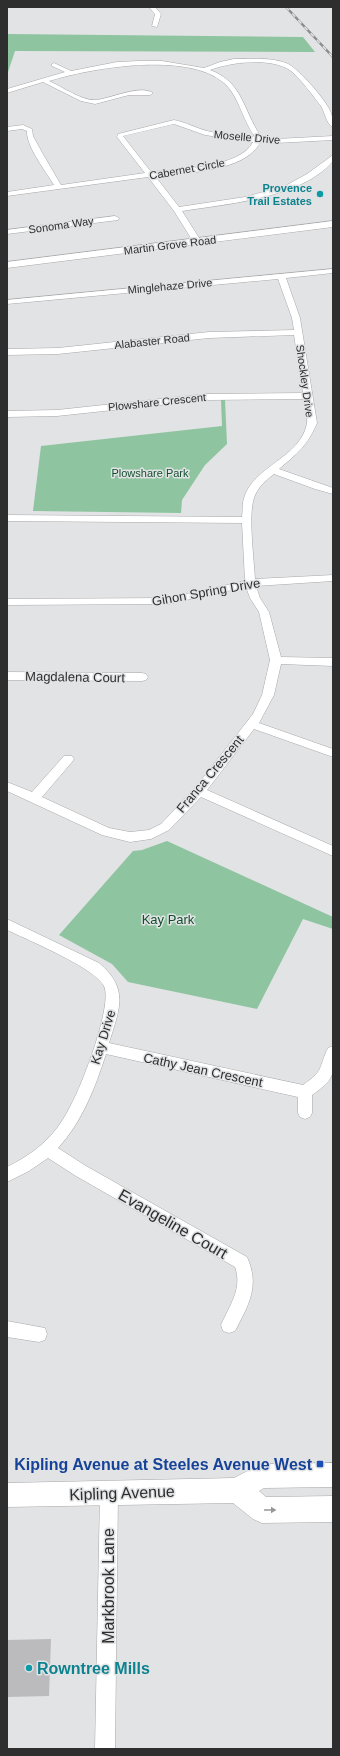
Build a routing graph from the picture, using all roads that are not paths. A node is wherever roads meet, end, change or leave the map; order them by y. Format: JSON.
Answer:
{"nodes":[{"id":1,"x":152,"y":7,"type":"edge"},
{"id":2,"x":154,"y":26,"type":"dead end"},
{"id":3,"x":54,"y":65,"type":"dead end"},
{"id":4,"x":205,"y":70,"type":"junction"},
{"id":5,"x":69,"y":72,"type":"junction"},
{"id":6,"x":43,"y":80,"type":"junction"},
{"id":7,"x":7,"y":91,"type":"edge"},
{"id":8,"x":150,"y":93,"type":"dead end"},
{"id":9,"x":333,"y":125,"type":"edge"},
{"id":10,"x":7,"y":129,"type":"edge"},
{"id":11,"x":333,"y":138,"type":"edge"},
{"id":12,"x":258,"y":140,"type":"junction"},
{"id":13,"x":333,"y":158,"type":"edge"},
{"id":14,"x":151,"y":175,"type":"junction"},
{"id":15,"x":59,"y":187,"type":"junction"},
{"id":16,"x":7,"y":194,"type":"edge"},
{"id":17,"x":177,"y":210,"type":"junction"},
{"id":18,"x":115,"y":218,"type":"dead end"},
{"id":19,"x":333,"y":224,"type":"edge"},
{"id":20,"x":7,"y":232,"type":"edge"},
{"id":21,"x":197,"y":241,"type":"junction"},
{"id":22,"x":7,"y":265,"type":"edge"},
{"id":23,"x":333,"y":271,"type":"edge"},
{"id":24,"x":281,"y":276,"type":"junction"},
{"id":25,"x":7,"y":302,"type":"edge"},
{"id":26,"x":298,"y":332,"type":"junction"},
{"id":27,"x":7,"y":352,"type":"edge"},
{"id":28,"x":308,"y":396,"type":"junction"},
{"id":29,"x":7,"y":414,"type":"edge"},
{"id":30,"x":273,"y":470,"type":"junction"},
{"id":31,"x":333,"y":490,"type":"edge"},
{"id":32,"x":7,"y":518,"type":"edge"},
{"id":33,"x":247,"y":520,"type":"junction"},
{"id":34,"x":333,"y":578,"type":"edge"},
{"id":35,"x":250,"y":583,"type":"junction"},
{"id":36,"x":7,"y":602,"type":"edge"},
{"id":37,"x":276,"y":660,"type":"junction"},
{"id":38,"x":333,"y":662,"type":"edge"},
{"id":39,"x":7,"y":676,"type":"edge"},
{"id":40,"x":142,"y":677,"type":"dead end"},
{"id":41,"x":251,"y":724,"type":"junction"},
{"id":42,"x":333,"y":753,"type":"edge"},
{"id":43,"x":68,"y":759,"type":"dead end"},
{"id":44,"x":7,"y":786,"type":"edge"},
{"id":45,"x":199,"y":791,"type":"junction"},
{"id":46,"x":34,"y":798,"type":"junction"},
{"id":47,"x":333,"y":851,"type":"edge"},
{"id":48,"x":9,"y":929,"type":"edge"},
{"id":49,"x":101,"y":1047,"type":"junction"},
{"id":50,"x":333,"y":1052,"type":"edge"},
{"id":51,"x":305,"y":1092,"type":"junction"},
{"id":52,"x":305,"y":1113,"type":"dead end"},
{"id":53,"x":48,"y":1150,"type":"junction"},
{"id":54,"x":7,"y":1175,"type":"edge"},
{"id":55,"x":229,"y":1325,"type":"dead end"},
{"id":56,"x":7,"y":1329,"type":"edge"},
{"id":57,"x":39,"y":1334,"type":"dead end"},
{"id":58,"x":333,"y":1475,"type":"edge"},
{"id":59,"x":237,"y":1490,"type":"junction"},
{"id":60,"x":109,"y":1494,"type":"junction"},
{"id":61,"x":7,"y":1495,"type":"edge"},
{"id":62,"x":333,"y":1509,"type":"edge"},
{"id":63,"x":105,"y":1749,"type":"edge"}],
"edges":[{"from":1,"to":2,"type":"street"},
{"from":3,"to":5,"type":"street"},
{"from":4,"to":5,"type":"street"},
{"from":4,"to":9,"type":"street"},
{"from":4,"to":12,"type":"street"},
{"from":5,"to":6,"type":"street"},
{"from":6,"to":7,"type":"street"},
{"from":6,"to":8,"type":"street"},
{"from":10,"to":15,"type":"street"},
{"from":11,"to":12,"type":"street","name":"Moselle Drive"},
{"from":12,"to":14,"type":"street","name":"Cabernet Circle"},
{"from":12,"to":14,"type":"street","name":"Moselle Drive"},
{"from":13,"to":17,"type":"street"},
{"from":14,"to":15,"type":"street","name":"Cabernet Circle"},
{"from":14,"to":17,"type":"street"},
{"from":15,"to":16,"type":"street","name":"Cabernet Circle"},
{"from":17,"to":21,"type":"street"},
{"from":18,"to":20,"type":"street","name":"Sonoma Way"},
{"from":19,"to":21,"type":"main road","name":"Martin Grove Road"},
{"from":21,"to":22,"type":"main road","name":"Martin Grove Road"},
{"from":23,"to":24,"type":"street","name":"Minglehaze Drive"},
{"from":24,"to":25,"type":"street","name":"Minglehaze Drive"},
{"from":24,"to":26,"type":"street","name":"Shockley Drive"},
{"from":26,"to":27,"type":"street","name":"Alabaster Road"},
{"from":26,"to":28,"type":"street","name":"Shockley Drive"},
{"from":28,"to":29,"type":"street","name":"Plowshare Crescent"},
{"from":28,"to":30,"type":"street","name":"Shockley Drive"},
{"from":30,"to":31,"type":"street"},
{"from":30,"to":33,"type":"street","name":"Shockley Drive"},
{"from":32,"to":33,"type":"street"},
{"from":33,"to":35,"type":"street","name":"Shockley Drive"},
{"from":34,"to":35,"type":"street","name":"Gihon Spring Drive"},
{"from":35,"to":36,"type":"street","name":"Gihon Spring Drive"},
{"from":35,"to":37,"type":"street","name":"Franca Crescent"},
{"from":37,"to":38,"type":"street"},
{"from":37,"to":41,"type":"street","name":"Franca Crescent"},
{"from":39,"to":40,"type":"street","name":"Magdalena Court"},
{"from":41,"to":42,"type":"street"},
{"from":41,"to":45,"type":"street","name":"Franca Crescent"},
{"from":43,"to":46,"type":"street"},
{"from":44,"to":46,"type":"street","name":"Franca Crescent"},
{"from":45,"to":46,"type":"street","name":"Franca Crescent"},
{"from":45,"to":47,"type":"street"},
{"from":48,"to":49,"type":"street","name":"Kay Drive"},
{"from":49,"to":51,"type":"street","name":"Cathy Jean Crescent"},
{"from":49,"to":53,"type":"street","name":"Kay Drive"},
{"from":50,"to":51,"type":"street"},
{"from":51,"to":52,"type":"street"},
{"from":53,"to":54,"type":"street","name":"Kay Drive"},
{"from":53,"to":55,"type":"street","name":"Evangeline Court"},
{"from":56,"to":57,"type":"street"},
{"from":58,"to":59,"type":"main road","name":"Kipling Avenue"},
{"from":59,"to":60,"type":"main road","name":"Kipling Avenue"},
{"from":59,"to":62,"type":"main road","one_way":true},
{"from":60,"to":61,"type":"main road","name":"Kipling Avenue"},
{"from":60,"to":63,"type":"street","name":"Markbrook Lane"}]}
